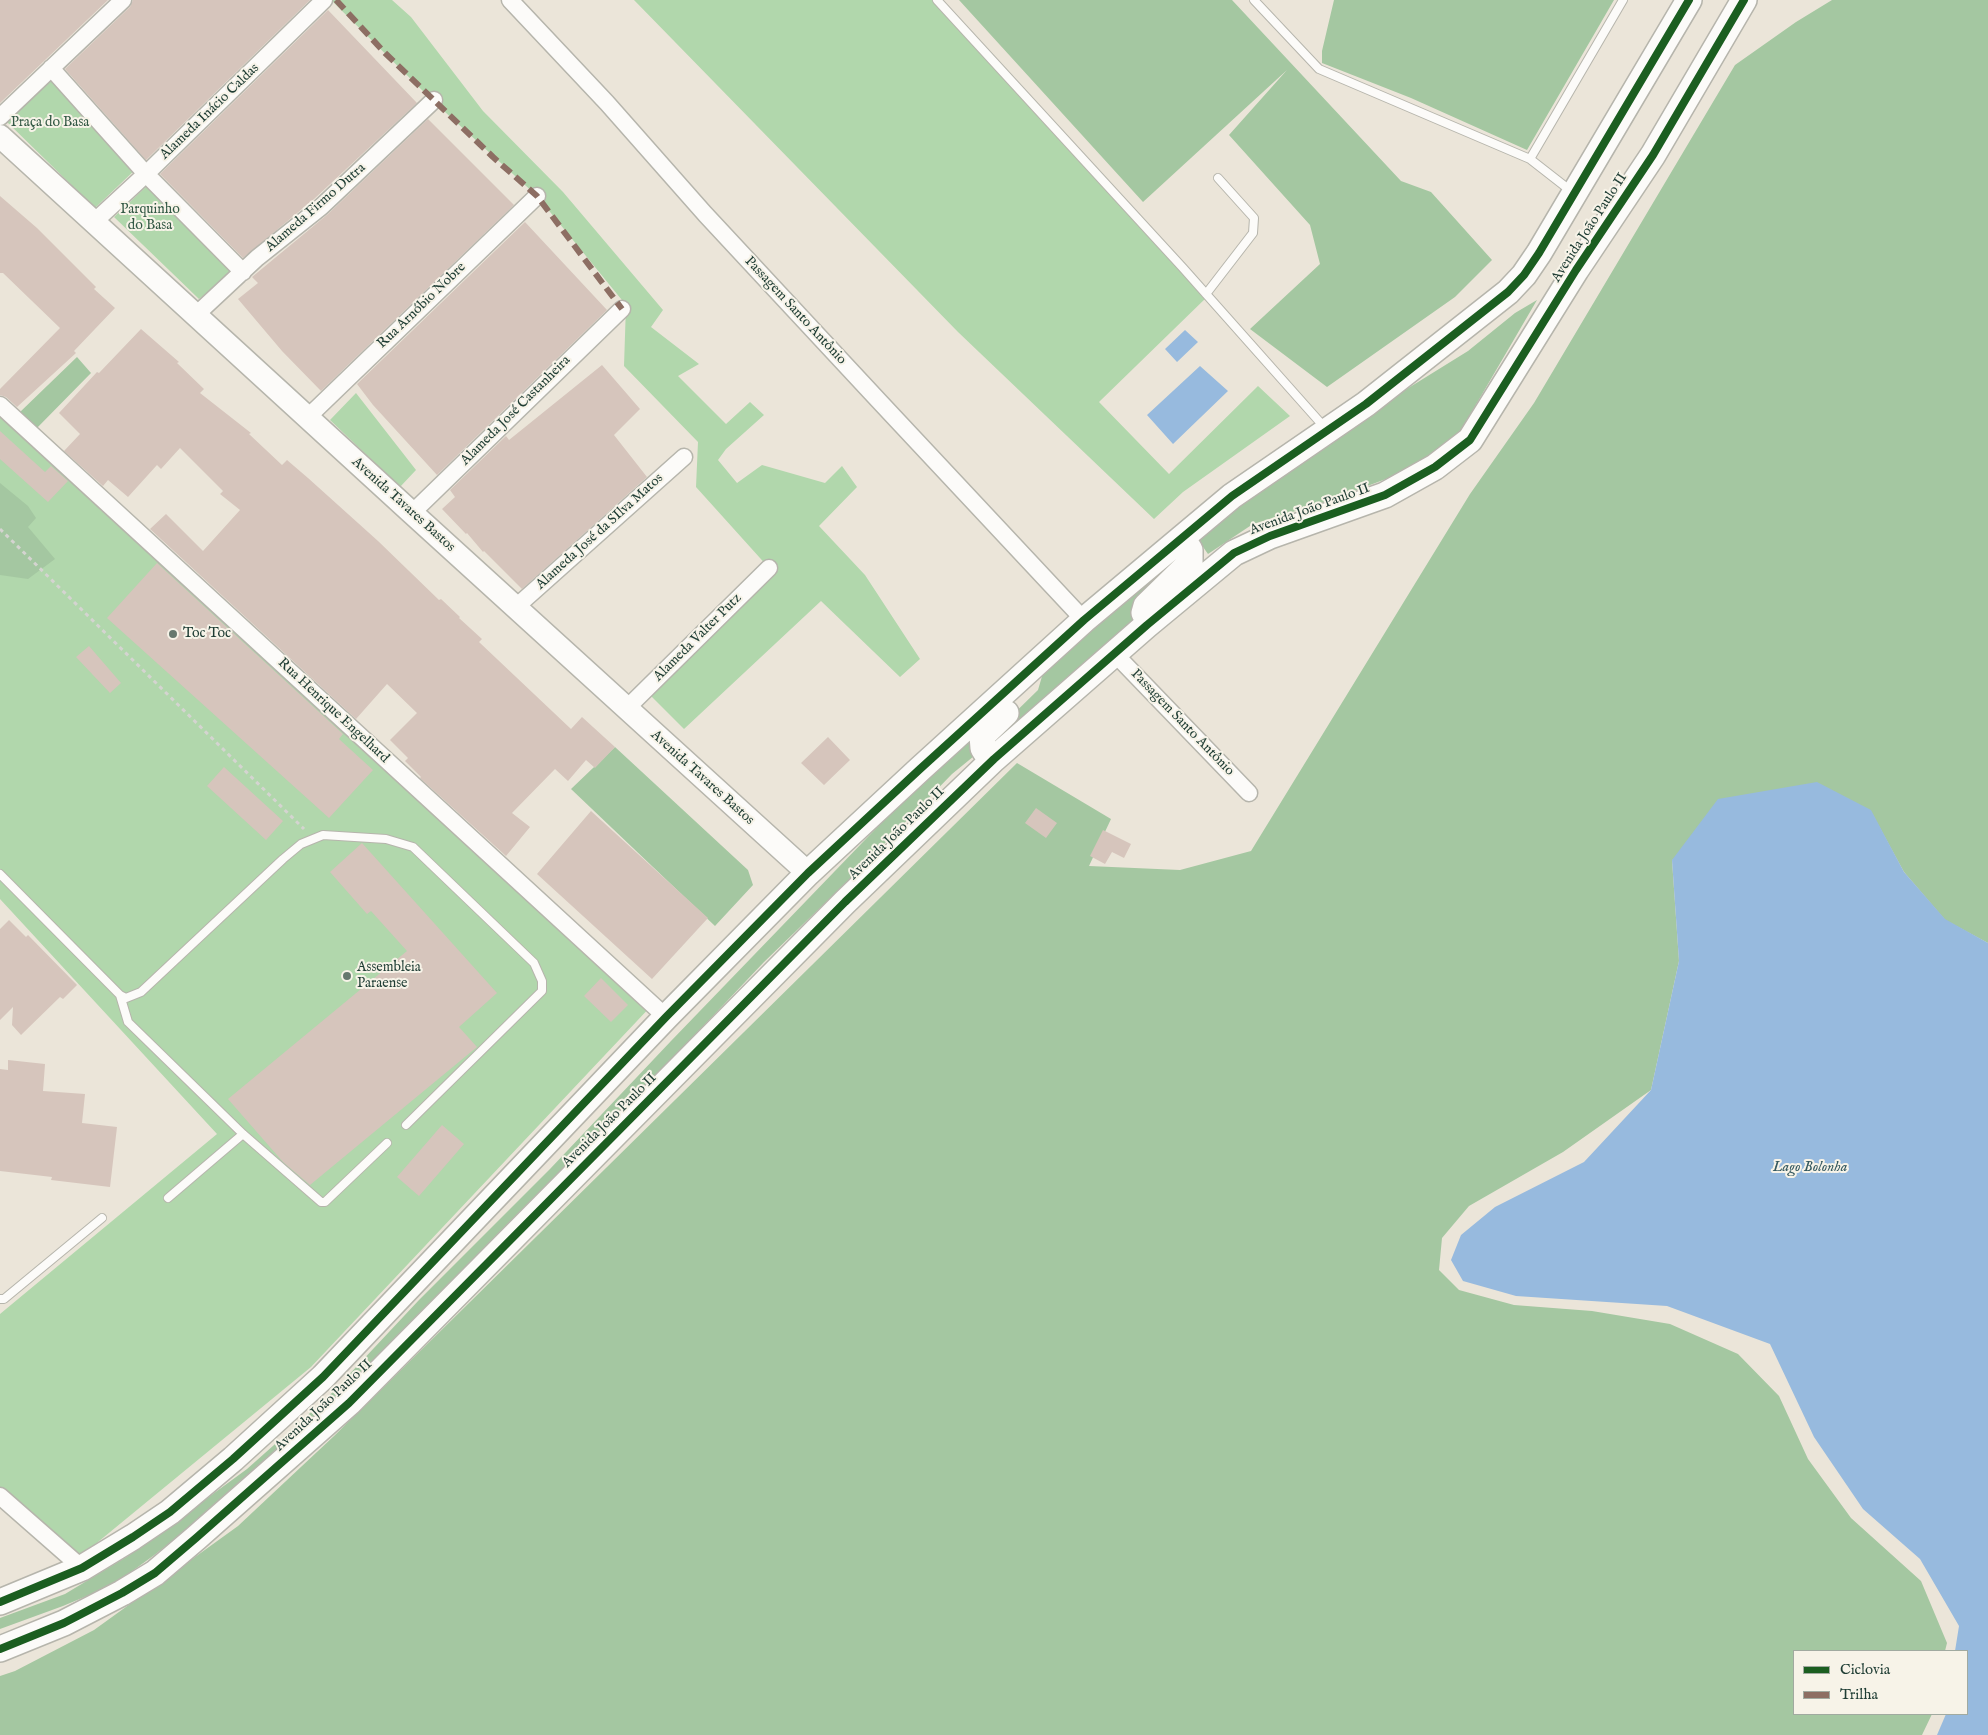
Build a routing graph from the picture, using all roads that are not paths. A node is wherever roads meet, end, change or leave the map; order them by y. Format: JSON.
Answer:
{"nodes":[{"id":1,"x":123,"y":0,"type":"edge"},
{"id":2,"x":324,"y":0,"type":"edge"},
{"id":3,"x":510,"y":0,"type":"edge"},
{"id":4,"x":937,"y":0,"type":"edge"},
{"id":5,"x":1254,"y":0,"type":"edge"},
{"id":6,"x":1623,"y":0,"type":"edge"},
{"id":7,"x":1689,"y":0,"type":"edge"},
{"id":8,"x":1744,"y":0,"type":"edge"},
{"id":9,"x":51,"y":68,"type":"junction"},
{"id":10,"x":434,"y":100,"type":"dead end"},
{"id":11,"x":0,"y":117,"type":"edge"},
{"id":12,"x":0,"y":136,"type":"edge"},
{"id":13,"x":1530,"y":159,"type":"junction"},
{"id":14,"x":146,"y":174,"type":"junction"},
{"id":15,"x":1218,"y":178,"type":"dead end"},
{"id":16,"x":1574,"y":194,"type":"junction"},
{"id":17,"x":537,"y":196,"type":"dead end"},
{"id":18,"x":94,"y":222,"type":"junction"},
{"id":19,"x":243,"y":272,"type":"junction"},
{"id":20,"x":1206,"y":294,"type":"junction"},
{"id":21,"x":622,"y":309,"type":"dead end"},
{"id":22,"x":197,"y":314,"type":"junction"},
{"id":23,"x":0,"y":405,"type":"edge"},
{"id":24,"x":308,"y":417,"type":"junction"},
{"id":25,"x":1327,"y":430,"type":"junction"},
{"id":26,"x":684,"y":457,"type":"dead end"},
{"id":27,"x":412,"y":514,"type":"junction"},
{"id":28,"x":1180,"y":540,"type":"junction"},
{"id":29,"x":769,"y":568,"type":"dead end"},
{"id":30,"x":516,"y":607,"type":"junction"},
{"id":31,"x":1084,"y":620,"type":"junction"},
{"id":32,"x":1147,"y":625,"type":"junction"},
{"id":33,"x":1115,"y":654,"type":"junction"},
{"id":34,"x":1027,"y":673,"type":"junction"},
{"id":35,"x":626,"y":709,"type":"junction"},
{"id":36,"x":994,"y":759,"type":"junction"},
{"id":37,"x":1249,"y":793,"type":"dead end"},
{"id":38,"x":808,"y":873,"type":"junction"},
{"id":39,"x":0,"y":874,"type":"edge"},
{"id":40,"x":120,"y":994,"type":"junction"},
{"id":41,"x":666,"y":1017,"type":"junction"},
{"id":42,"x":406,"y":1125,"type":"dead end"},
{"id":43,"x":243,"y":1134,"type":"junction"},
{"id":44,"x":387,"y":1143,"type":"dead end"},
{"id":45,"x":168,"y":1198,"type":"dead end"},
{"id":46,"x":102,"y":1218,"type":"dead end"},
{"id":47,"x":1,"y":1300,"type":"edge"},
{"id":48,"x":0,"y":1496,"type":"edge"},
{"id":49,"x":82,"y":1568,"type":"junction"},
{"id":50,"x":0,"y":1602,"type":"edge"},
{"id":51,"x":2,"y":1652,"type":"edge"}],
"edges":[{"from":1,"to":9,"type":"street"},
{"from":2,"to":14,"type":"street","name":"Alameda Inácio Caldas"},
{"from":3,"to":31,"type":"street","name":"Passagem Santo Antônio"},
{"from":4,"to":20,"type":"lane"},
{"from":5,"to":13,"type":"lane"},
{"from":6,"to":13,"type":"lane"},
{"from":7,"to":16,"type":"main road","name":"Avenida João Paulo II"},
{"from":8,"to":32,"type":"main road","name":"Avenida João Paulo II"},
{"from":9,"to":11,"type":"street"},
{"from":9,"to":14,"type":"street"},
{"from":10,"to":19,"type":"street","name":"Alameda Firmo Dutra"},
{"from":12,"to":18,"type":"main road","name":"Avenida Tavares Bastos"},
{"from":13,"to":16,"type":"lane"},
{"from":14,"to":18,"type":"street","name":"Alameda Inácio Caldas"},
{"from":14,"to":19,"type":"street"},
{"from":15,"to":20,"type":"lane"},
{"from":16,"to":25,"type":"main road","name":"Avenida João Paulo II"},
{"from":17,"to":24,"type":"street","name":"Rua Arnóbio Nobre"},
{"from":18,"to":22,"type":"main road","name":"Avenida Tavares Bastos"},
{"from":19,"to":22,"type":"street","name":"Alameda Firmo Dutra"},
{"from":20,"to":25,"type":"lane"},
{"from":21,"to":27,"type":"street","name":"Alameda José Castanheira"},
{"from":22,"to":24,"type":"main road","name":"Avenida Tavares Bastos"},
{"from":23,"to":41,"type":"street","name":"Rua Henrique Engelhard"},
{"from":24,"to":27,"type":"main road","name":"Avenida Tavares Bastos"},
{"from":25,"to":28,"type":"main road","name":"Avenida João Paulo II"},
{"from":26,"to":30,"type":"street","name":"Alameda José da SIlva Matos"},
{"from":27,"to":30,"type":"main road","name":"Avenida Tavares Bastos"},
{"from":28,"to":31,"type":"main road","name":"Avenida João Paulo II"},
{"from":28,"to":32,"type":"main road"},
{"from":29,"to":35,"type":"street","name":"Alameda Valter Putz"},
{"from":30,"to":35,"type":"main road","name":"Avenida Tavares Bastos"},
{"from":31,"to":34,"type":"main road","name":"Avenida João Paulo II"},
{"from":32,"to":33,"type":"main road","name":"Avenida João Paulo II"},
{"from":33,"to":36,"type":"main road","name":"Avenida João Paulo II"},
{"from":33,"to":37,"type":"street","name":"Passagem Santo Antônio"},
{"from":34,"to":36,"type":"main road"},
{"from":34,"to":38,"type":"main road","name":"Avenida João Paulo II"},
{"from":35,"to":38,"type":"main road","name":"Avenida Tavares Bastos"},
{"from":36,"to":51,"type":"main road","name":"Avenida João Paulo II"},
{"from":38,"to":41,"type":"main road","name":"Avenida João Paulo II"},
{"from":39,"to":40,"type":"lane"},
{"from":40,"to":42,"type":"lane"},
{"from":40,"to":43,"type":"lane"},
{"from":41,"to":49,"type":"main road","name":"Avenida João Paulo II"},
{"from":43,"to":44,"type":"lane"},
{"from":43,"to":45,"type":"lane"},
{"from":46,"to":47,"type":"lane"},
{"from":48,"to":49,"type":"street"},
{"from":49,"to":50,"type":"main road","name":"Avenida João Paulo II"}]}
